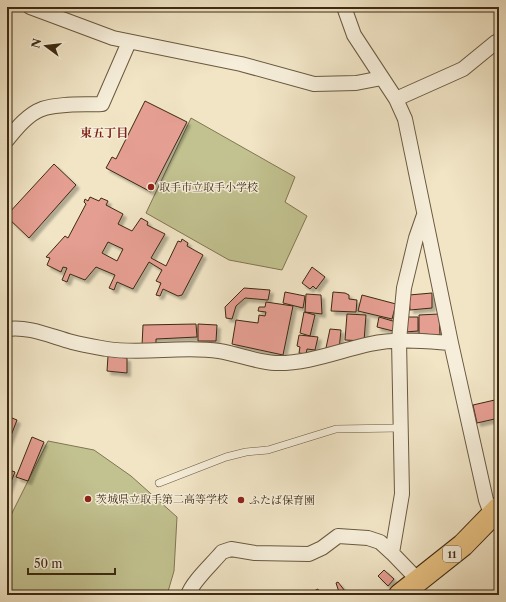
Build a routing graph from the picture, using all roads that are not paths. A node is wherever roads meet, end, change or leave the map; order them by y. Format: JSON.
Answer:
{"nodes":[{"id":1,"x":30,"y":7,"type":"edge"},
{"id":2,"x":344,"y":7,"type":"edge"},
{"id":3,"x":129,"y":42,"type":"junction"},
{"id":4,"x":499,"y":42,"type":"edge"},
{"id":5,"x":382,"y":78,"type":"junction"},
{"id":6,"x":396,"y":99,"type":"junction"},
{"id":7,"x":7,"y":140,"type":"edge"},
{"id":8,"x":424,"y":214,"type":"junction"},
{"id":9,"x":7,"y":329,"type":"edge"},
{"id":10,"x":399,"y":340,"type":"junction"},
{"id":11,"x":451,"y":343,"type":"junction"},
{"id":12,"x":399,"y":428,"type":"junction"},
{"id":13,"x":159,"y":484,"type":"dead end"},
{"id":14,"x":496,"y":512,"type":"edge"},
{"id":15,"x":392,"y":553,"type":"junction"},
{"id":16,"x":419,"y":582,"type":"junction"},
{"id":17,"x":188,"y":595,"type":"edge"},
{"id":18,"x":400,"y":595,"type":"edge"}],
"edges":[{"from":1,"to":3,"type":"street"},
{"from":2,"to":5,"type":"street"},
{"from":3,"to":5,"type":"street"},
{"from":3,"to":7,"type":"street"},
{"from":4,"to":6,"type":"street"},
{"from":5,"to":6,"type":"street"},
{"from":6,"to":8,"type":"street"},
{"from":8,"to":10,"type":"street"},
{"from":8,"to":11,"type":"street"},
{"from":9,"to":10,"type":"street"},
{"from":10,"to":11,"type":"street"},
{"from":10,"to":12,"type":"street"},
{"from":11,"to":14,"type":"street"},
{"from":12,"to":13,"type":"lane"},
{"from":12,"to":15,"type":"street"},
{"from":14,"to":16,"type":"main road","number":"11"},
{"from":15,"to":16,"type":"street"},
{"from":15,"to":17,"type":"street"},
{"from":16,"to":18,"type":"main road","number":"11"}]}
